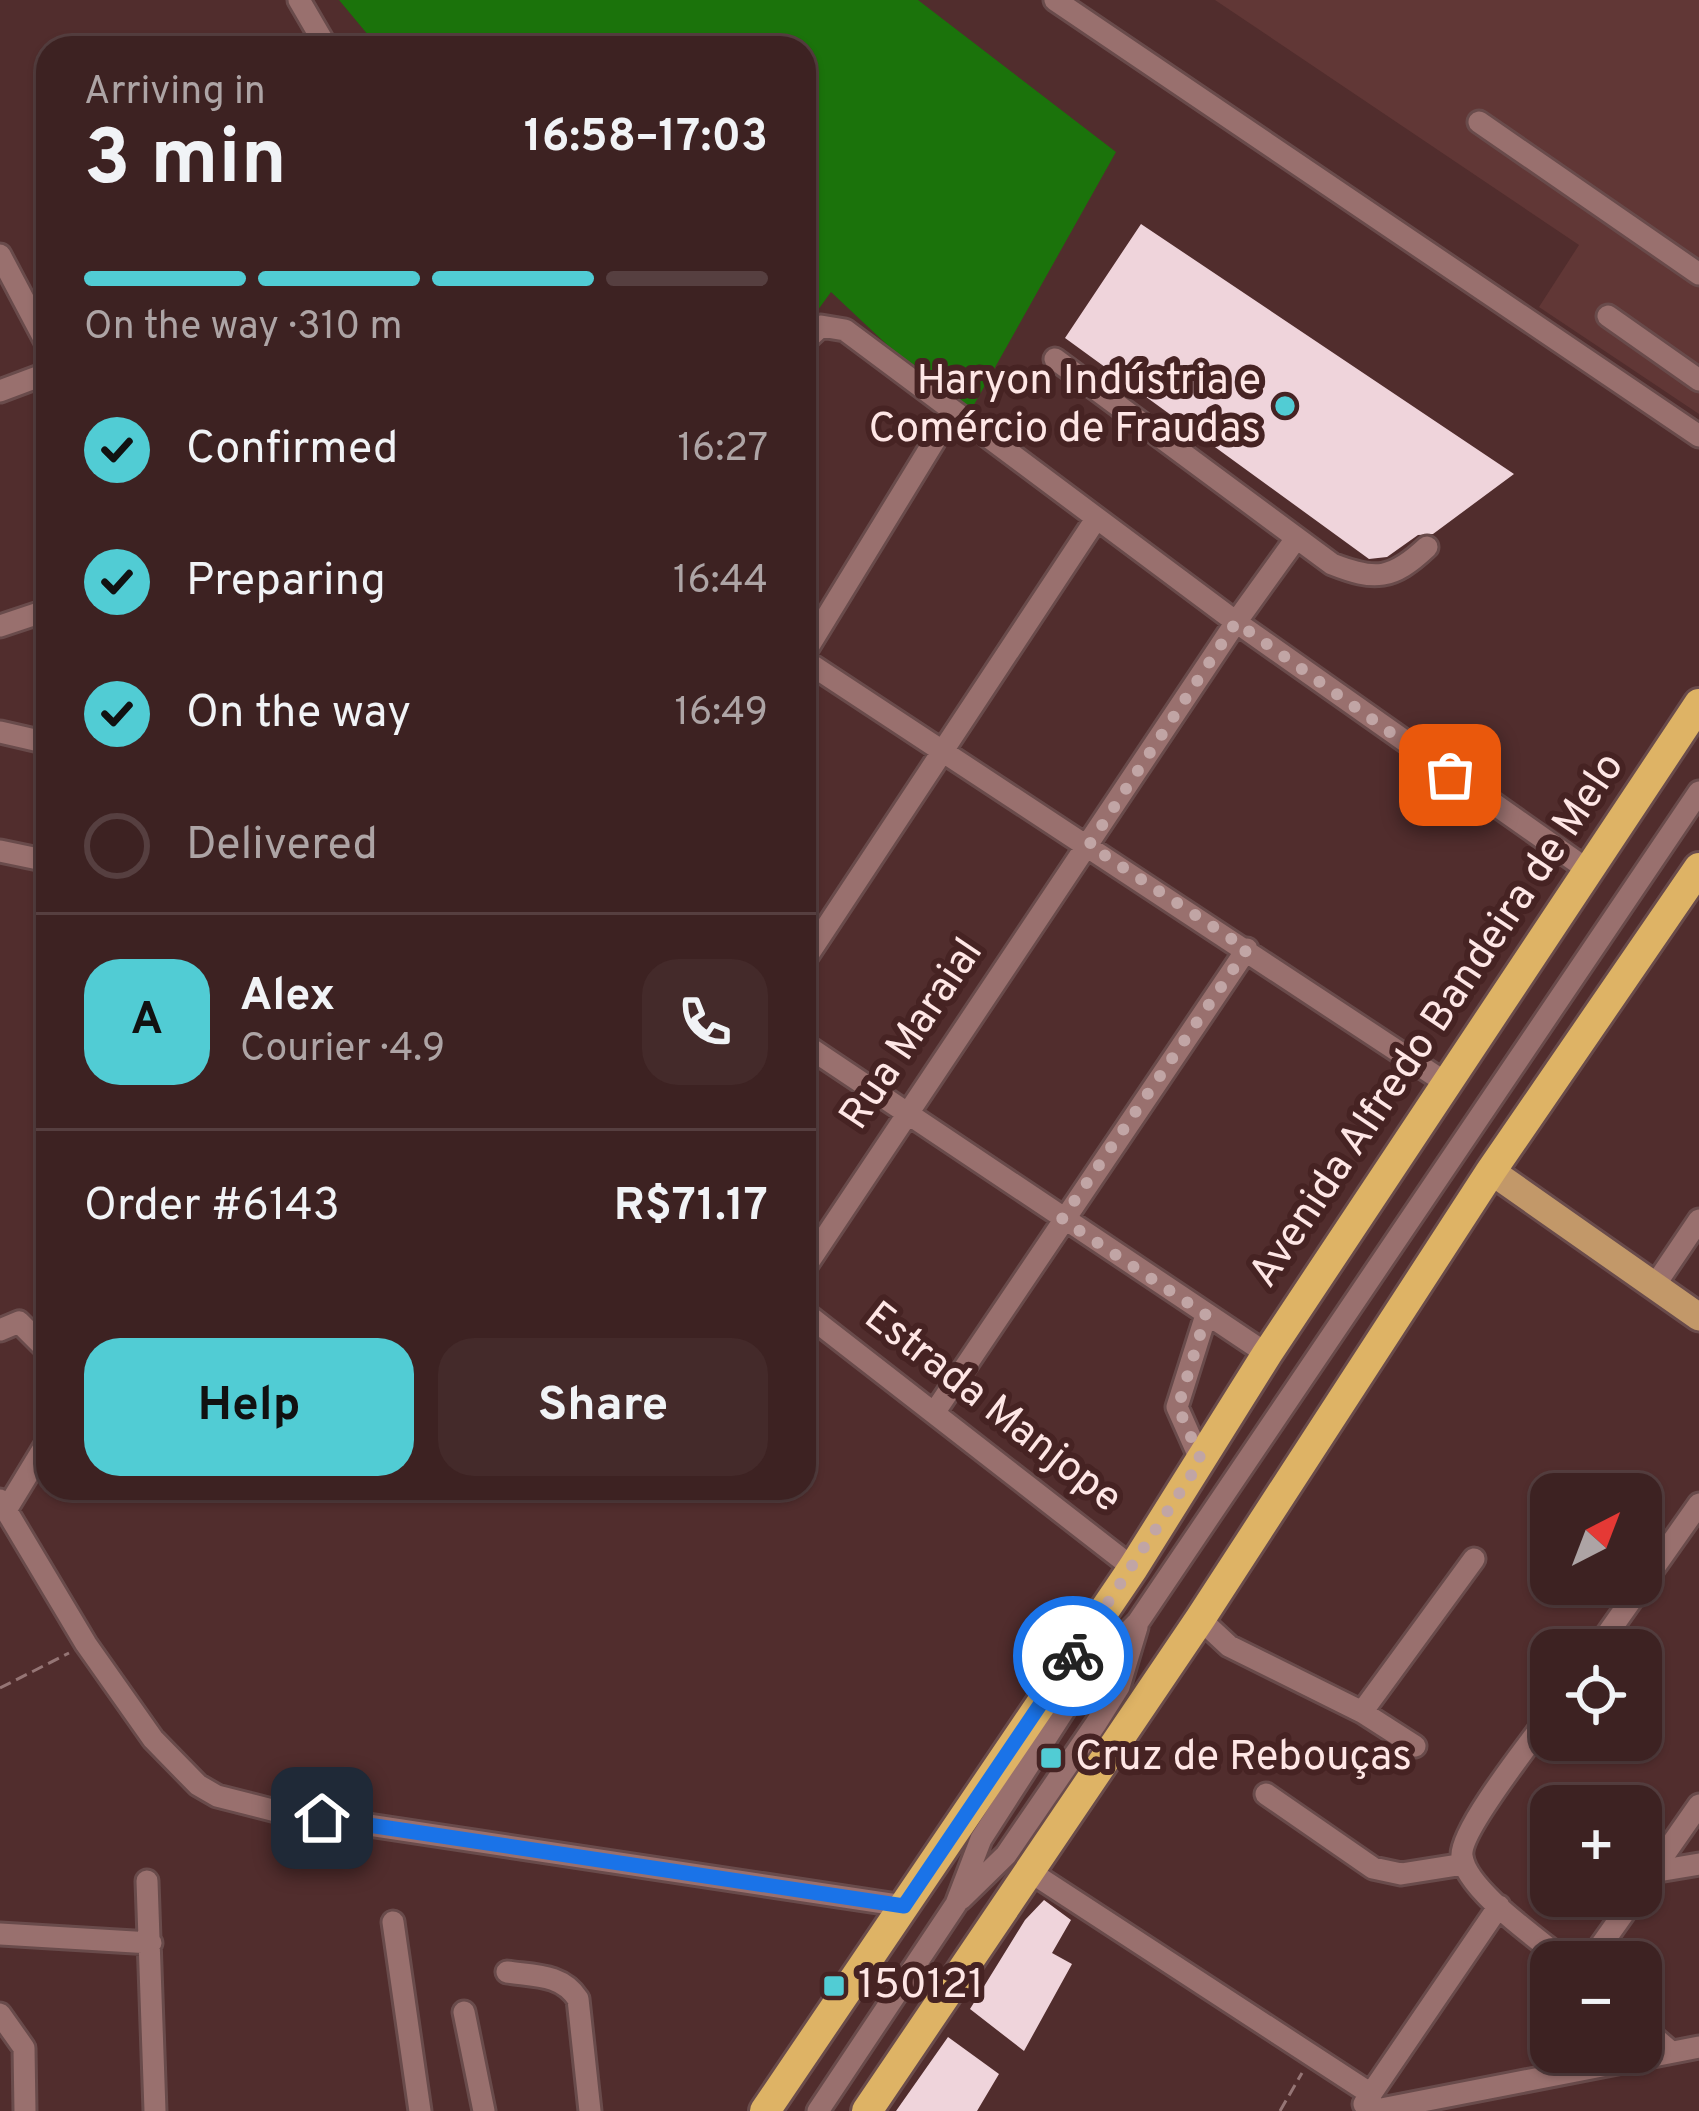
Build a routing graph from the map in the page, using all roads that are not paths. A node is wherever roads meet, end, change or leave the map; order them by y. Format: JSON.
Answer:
{"nodes":[{"id":1,"x":299,"y":0,"type":"edge"},
{"id":2,"x":1055,"y":0,"type":"edge"},
{"id":3,"x":320,"y":36,"type":"edge"},
{"id":4,"x":1479,"y":122,"type":"dead end"},
{"id":5,"x":0,"y":255,"type":"edge"},
{"id":6,"x":1699,"y":274,"type":"edge"},
{"id":7,"x":1609,"y":316,"type":"dead end"},
{"id":8,"x":36,"y":323,"type":"edge"},
{"id":9,"x":816,"y":331,"type":"edge"},
{"id":10,"x":1054,"y":358,"type":"dead end"},
{"id":11,"x":36,"y":378,"type":"edge"},
{"id":12,"x":1699,"y":380,"type":"edge"},
{"id":13,"x":0,"y":392,"type":"edge"},
{"id":14,"x":952,"y":412,"type":"junction"},
{"id":15,"x":1699,"y":436,"type":"edge"},
{"id":16,"x":1096,"y":519,"type":"junction"},
{"id":17,"x":1295,"y":540,"type":"junction"},
{"id":18,"x":1427,"y":548,"type":"dead end"},
{"id":19,"x":36,"y":614,"type":"edge"},
{"id":20,"x":1236,"y":622,"type":"junction"},
{"id":21,"x":0,"y":626,"type":"edge"},
{"id":22,"x":816,"y":637,"type":"edge"},
{"id":23,"x":816,"y":665,"type":"edge"},
{"id":24,"x":1699,"y":704,"type":"edge"},
{"id":25,"x":0,"y":732,"type":"edge"},
{"id":26,"x":36,"y":740,"type":"edge"},
{"id":27,"x":944,"y":748,"type":"junction"},
{"id":28,"x":1699,"y":792,"type":"edge"},
{"id":29,"x":1089,"y":845,"type":"junction"},
{"id":30,"x":0,"y":851,"type":"edge"},
{"id":31,"x":36,"y":858,"type":"edge"},
{"id":32,"x":1699,"y":868,"type":"edge"},
{"id":33,"x":1588,"y":870,"type":"junction"},
{"id":34,"x":816,"y":943,"type":"edge"},
{"id":35,"x":1247,"y":949,"type":"junction"},
{"id":36,"x":816,"y":1052,"type":"edge"},
{"id":37,"x":1446,"y":1083,"type":"junction"},
{"id":38,"x":908,"y":1111,"type":"junction"},
{"id":39,"x":1491,"y":1171,"type":"junction"},
{"id":40,"x":1062,"y":1219,"type":"junction"},
{"id":41,"x":1699,"y":1220,"type":"edge"},
{"id":42,"x":816,"y":1251,"type":"edge"},
{"id":43,"x":1655,"y":1285,"type":"junction"},
{"id":44,"x":1206,"y":1315,"type":"junction"},
{"id":45,"x":1699,"y":1317,"type":"edge"},
{"id":46,"x":816,"y":1321,"type":"edge"},
{"id":47,"x":0,"y":1330,"type":"edge"},
{"id":48,"x":36,"y":1339,"type":"edge"},
{"id":49,"x":1267,"y":1354,"type":"junction"},
{"id":50,"x":934,"y":1413,"type":"junction"},
{"id":51,"x":36,"y":1458,"type":"edge"},
{"id":52,"x":1201,"y":1460,"type":"junction"},
{"id":53,"x":3,"y":1505,"type":"edge"},
{"id":54,"x":1696,"y":1514,"type":"edge"},
{"id":55,"x":1474,"y":1559,"type":"dead end"},
{"id":56,"x":1132,"y":1568,"type":"junction"},
{"id":57,"x":1200,"y":1619,"type":"junction"},
{"id":58,"x":1138,"y":1622,"type":"junction"},
{"id":59,"x":1611,"y":1629,"type":"edge"},
{"id":60,"x":1362,"y":1712,"type":"junction"},
{"id":61,"x":1530,"y":1744,"type":"edge"},
{"id":62,"x":1415,"y":1746,"type":"dead end"},
{"id":63,"x":1266,"y":1794,"type":"dead end"},
{"id":64,"x":1699,"y":1805,"type":"edge"},
{"id":65,"x":1662,"y":1858,"type":"edge"},
{"id":66,"x":1464,"y":1864,"type":"junction"},
{"id":67,"x":1699,"y":1864,"type":"edge"},
{"id":68,"x":1029,"y":1871,"type":"junction"},
{"id":69,"x":1662,"y":1875,"type":"edge"},
{"id":70,"x":147,"y":1881,"type":"dead end"},
{"id":71,"x":956,"y":1904,"type":"junction"},
{"id":72,"x":904,"y":1906,"type":"junction"},
{"id":73,"x":1498,"y":1906,"type":"junction"},
{"id":74,"x":393,"y":1922,"type":"dead end"},
{"id":75,"x":0,"y":1934,"type":"edge"},
{"id":76,"x":1540,"y":1941,"type":"edge"},
{"id":77,"x":151,"y":1943,"type":"junction"},
{"id":78,"x":507,"y":1972,"type":"dead end"},
{"id":79,"x":464,"y":2012,"type":"dead end"},
{"id":80,"x":0,"y":2014,"type":"edge"},
{"id":81,"x":1662,"y":2044,"type":"edge"},
{"id":82,"x":1699,"y":2047,"type":"edge"},
{"id":83,"x":1671,"y":2052,"type":"junction"},
{"id":84,"x":1367,"y":2105,"type":"edge"},
{"id":85,"x":26,"y":2111,"type":"edge"},
{"id":86,"x":155,"y":2111,"type":"edge"},
{"id":87,"x":420,"y":2111,"type":"edge"},
{"id":88,"x":484,"y":2111,"type":"edge"},
{"id":89,"x":590,"y":2111,"type":"edge"},
{"id":90,"x":765,"y":2111,"type":"edge"},
{"id":91,"x":818,"y":2111,"type":"edge"},
{"id":92,"x":868,"y":2111,"type":"edge"}],
"edges":[{"from":1,"to":3,"type":"street"},
{"from":2,"to":15,"type":"street"},
{"from":4,"to":6,"type":"street"},
{"from":5,"to":8,"type":"street"},
{"from":7,"to":12,"type":"street"},
{"from":9,"to":14,"type":"street"},
{"from":10,"to":17,"type":"street"},
{"from":11,"to":13,"type":"street"},
{"from":14,"to":16,"type":"street"},
{"from":14,"to":22,"type":"street"},
{"from":16,"to":20,"type":"street"},
{"from":16,"to":27,"type":"street"},
{"from":17,"to":18,"type":"street"},
{"from":17,"to":20,"type":"street","name":"Rua Maraial"},
{"from":19,"to":21,"type":"street"},
{"from":20,"to":29,"type":"street","name":"Rua Maraial"},
{"from":20,"to":33,"type":"street"},
{"from":23,"to":27,"type":"street"},
{"from":24,"to":33,"type":"highway","name":"Avenida Alfredo Bandeira de Melo"},
{"from":25,"to":26,"type":"street"},
{"from":27,"to":29,"type":"street"},
{"from":27,"to":34,"type":"street"},
{"from":28,"to":58,"type":"street"},
{"from":29,"to":35,"type":"street"},
{"from":29,"to":38,"type":"street","name":"Rua Maraial"},
{"from":30,"to":31,"type":"street"},
{"from":32,"to":39,"type":"highway"},
{"from":33,"to":37,"type":"highway","name":"Avenida Alfredo Bandeira de Melo"},
{"from":35,"to":37,"type":"street"},
{"from":35,"to":40,"type":"street"},
{"from":36,"to":38,"type":"street"},
{"from":37,"to":49,"type":"highway","name":"Avenida Alfredo Bandeira de Melo"},
{"from":38,"to":40,"type":"street"},
{"from":38,"to":42,"type":"street","name":"Rua Maraial"},
{"from":39,"to":43,"type":"main road"},
{"from":39,"to":57,"type":"highway"},
{"from":40,"to":44,"type":"street"},
{"from":40,"to":50,"type":"street"},
{"from":41,"to":43,"type":"street"},
{"from":43,"to":45,"type":"main road"},
{"from":44,"to":49,"type":"street"},
{"from":44,"to":52,"type":"street"},
{"from":46,"to":50,"type":"street","name":"Estrada Manjope"},
{"from":47,"to":48,"type":"street"},
{"from":49,"to":52,"type":"highway","name":"Avenida Alfredo Bandeira de Melo"},
{"from":50,"to":56,"type":"street","name":"Estrada Manjope"},
{"from":51,"to":53,"type":"street"},
{"from":52,"to":56,"type":"highway","name":"Avenida Alfredo Bandeira de Melo"},
{"from":53,"to":72,"type":"street"},
{"from":54,"to":59,"type":"street"},
{"from":55,"to":60,"type":"street"},
{"from":56,"to":72,"type":"highway","name":"Avenida Alfredo Bandeira de Melo"},
{"from":57,"to":60,"type":"street"},
{"from":57,"to":68,"type":"highway"},
{"from":58,"to":71,"type":"street"},
{"from":58,"to":71,"type":"street"},
{"from":60,"to":62,"type":"street"},
{"from":61,"to":66,"type":"street"},
{"from":63,"to":66,"type":"street"},
{"from":64,"to":65,"type":"street"},
{"from":66,"to":73,"type":"street"},
{"from":67,"to":69,"type":"street"},
{"from":68,"to":84,"type":"street"},
{"from":68,"to":92,"type":"highway"},
{"from":70,"to":77,"type":"street"},
{"from":71,"to":91,"type":"street"},
{"from":72,"to":90,"type":"highway","name":"Avenida Alfredo Bandeira de Melo"},
{"from":73,"to":76,"type":"street"},
{"from":73,"to":84,"type":"street"},
{"from":74,"to":87,"type":"street"},
{"from":75,"to":77,"type":"street"},
{"from":77,"to":86,"type":"street"},
{"from":78,"to":89,"type":"street"},
{"from":79,"to":88,"type":"street"},
{"from":80,"to":85,"type":"street"},
{"from":81,"to":83,"type":"street"},
{"from":82,"to":83,"type":"street"},
{"from":83,"to":84,"type":"street"}]}
